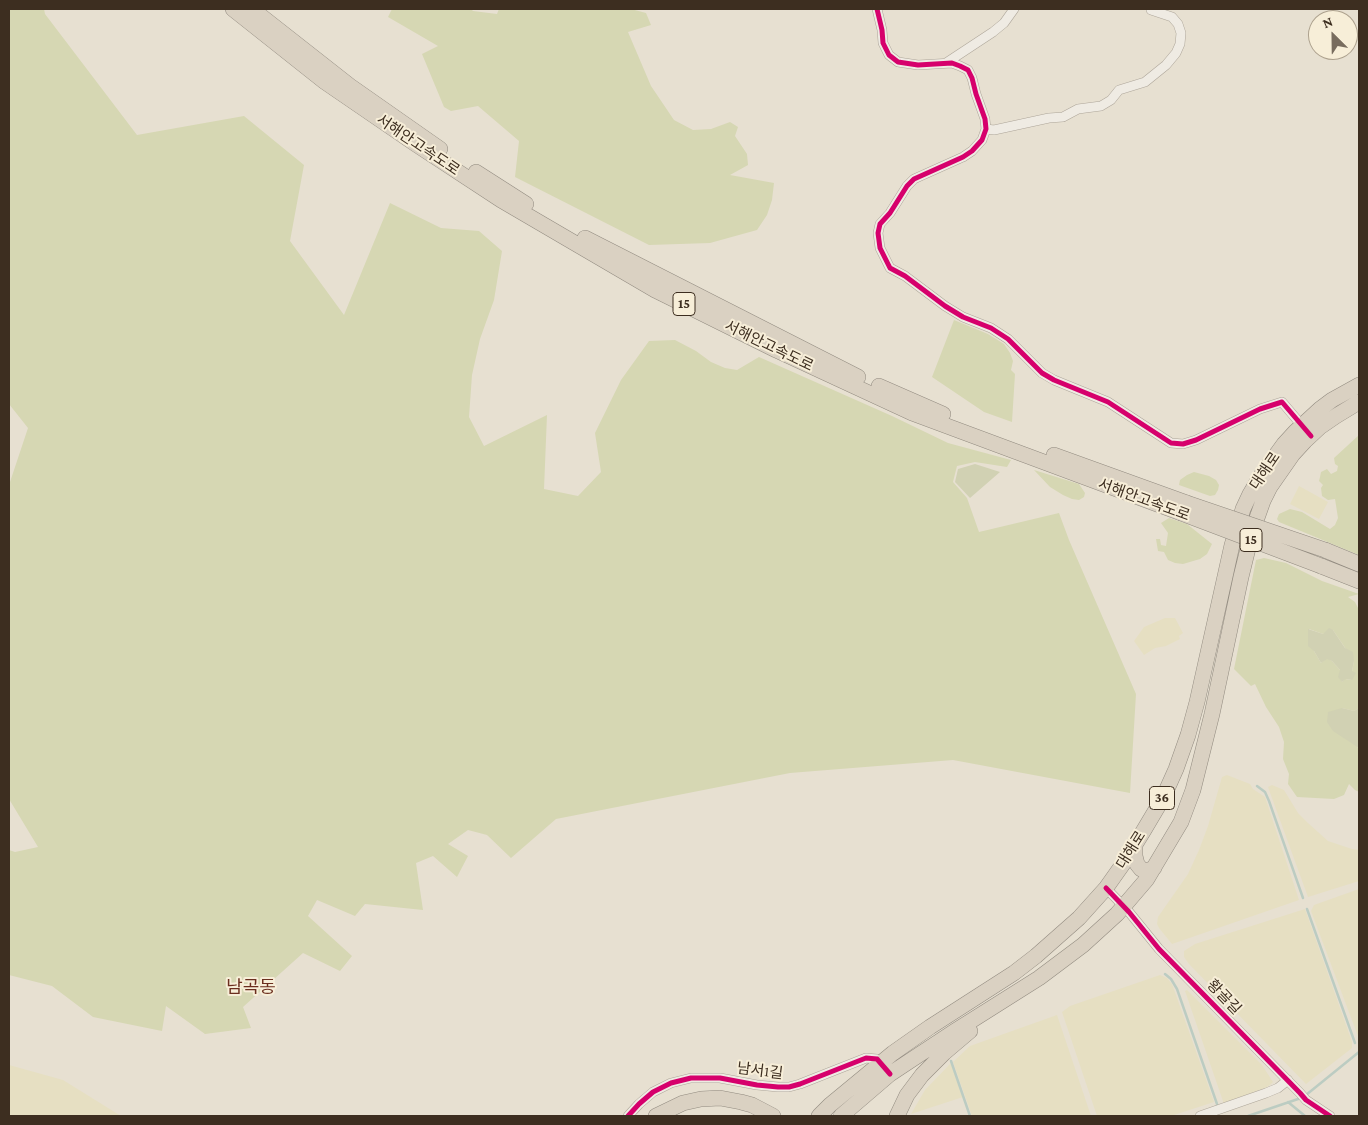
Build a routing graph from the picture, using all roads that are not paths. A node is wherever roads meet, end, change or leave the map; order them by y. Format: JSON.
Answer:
{"nodes":[{"id":1,"x":233,"y":9,"type":"edge"},
{"id":2,"x":252,"y":9,"type":"edge"},
{"id":3,"x":877,"y":9,"type":"edge"},
{"id":4,"x":1014,"y":9,"type":"edge"},
{"id":5,"x":1151,"y":10,"type":"dead end"},
{"id":6,"x":946,"y":63,"type":"junction"},
{"id":7,"x":986,"y":129,"type":"junction"},
{"id":8,"x":1359,"y":385,"type":"edge"},
{"id":9,"x":1359,"y":402,"type":"edge"},
{"id":10,"x":1306,"y":431,"type":"junction"},
{"id":11,"x":1184,"y":508,"type":"junction"},
{"id":12,"x":1359,"y":564,"type":"edge"},
{"id":13,"x":1359,"y":581,"type":"edge"},
{"id":14,"x":1135,"y":844,"type":"junction"},
{"id":15,"x":1154,"y":868,"type":"junction"},
{"id":16,"x":1106,"y":888,"type":"junction"},
{"id":17,"x":1124,"y":906,"type":"junction"},
{"id":18,"x":1065,"y":931,"type":"junction"},
{"id":19,"x":1083,"y":945,"type":"junction"},
{"id":20,"x":1019,"y":990,"type":"junction"},
{"id":21,"x":881,"y":1062,"type":"junction"},
{"id":22,"x":890,"y":1074,"type":"junction"},
{"id":23,"x":1288,"y":1080,"type":"junction"},
{"id":24,"x":628,"y":1116,"type":"edge"},
{"id":25,"x":656,"y":1116,"type":"edge"},
{"id":26,"x":667,"y":1116,"type":"edge"},
{"id":27,"x":760,"y":1116,"type":"edge"},
{"id":28,"x":773,"y":1116,"type":"edge"},
{"id":29,"x":819,"y":1116,"type":"edge"},
{"id":30,"x":841,"y":1116,"type":"edge"},
{"id":31,"x":897,"y":1116,"type":"edge"},
{"id":32,"x":1200,"y":1116,"type":"edge"},
{"id":33,"x":1330,"y":1116,"type":"edge"}],
"edges":[{"from":1,"to":11,"type":"highway","name":"서해안고속도로","number":"15"},
{"from":2,"to":11,"type":"highway","name":"서해안고속도로","number":"15"},
{"from":3,"to":6,"type":"street"},
{"from":4,"to":6,"type":"street"},
{"from":5,"to":7,"type":"street"},
{"from":6,"to":7,"type":"street"},
{"from":7,"to":10,"type":"street"},
{"from":8,"to":10,"type":"highway","name":"대해로","number":"36"},
{"from":9,"to":10,"type":"highway","name":"대해로","number":"36"},
{"from":10,"to":14,"type":"highway","name":"대해로","number":"36"},
{"from":10,"to":15,"type":"highway","name":"대해로","number":"36"},
{"from":11,"to":12,"type":"highway","name":"서해안고속도로","number":"15","bridge":true},
{"from":11,"to":13,"type":"highway","name":"서해안고속도로","number":"15","bridge":true},
{"from":14,"to":15,"type":"highway"},
{"from":14,"to":16,"type":"highway","name":"대해로","number":"36"},
{"from":15,"to":17,"type":"highway","name":"대해로","number":"36"},
{"from":16,"to":17,"type":"street","name":"황골길"},
{"from":16,"to":18,"type":"highway","name":"대해로","number":"36"},
{"from":17,"to":19,"type":"highway","name":"대해로","number":"36"},
{"from":17,"to":23,"type":"street","name":"황골길"},
{"from":18,"to":19,"type":"highway"},
{"from":18,"to":21,"type":"highway","name":"대해로","number":"36"},
{"from":19,"to":20,"type":"highway","name":"대해로","number":"36"},
{"from":20,"to":22,"type":"highway","name":"대해로","number":"36"},
{"from":20,"to":31,"type":"highway"},
{"from":21,"to":22,"type":"street"},
{"from":21,"to":24,"type":"street","name":"남서1길"},
{"from":21,"to":29,"type":"highway","name":"대해로","number":"36"},
{"from":22,"to":30,"type":"highway","name":"대해로","number":"36"},
{"from":23,"to":32,"type":"street"},
{"from":23,"to":33,"type":"street","name":"황골길"},
{"from":25,"to":28,"type":"highway"},
{"from":26,"to":27,"type":"highway"}]}
